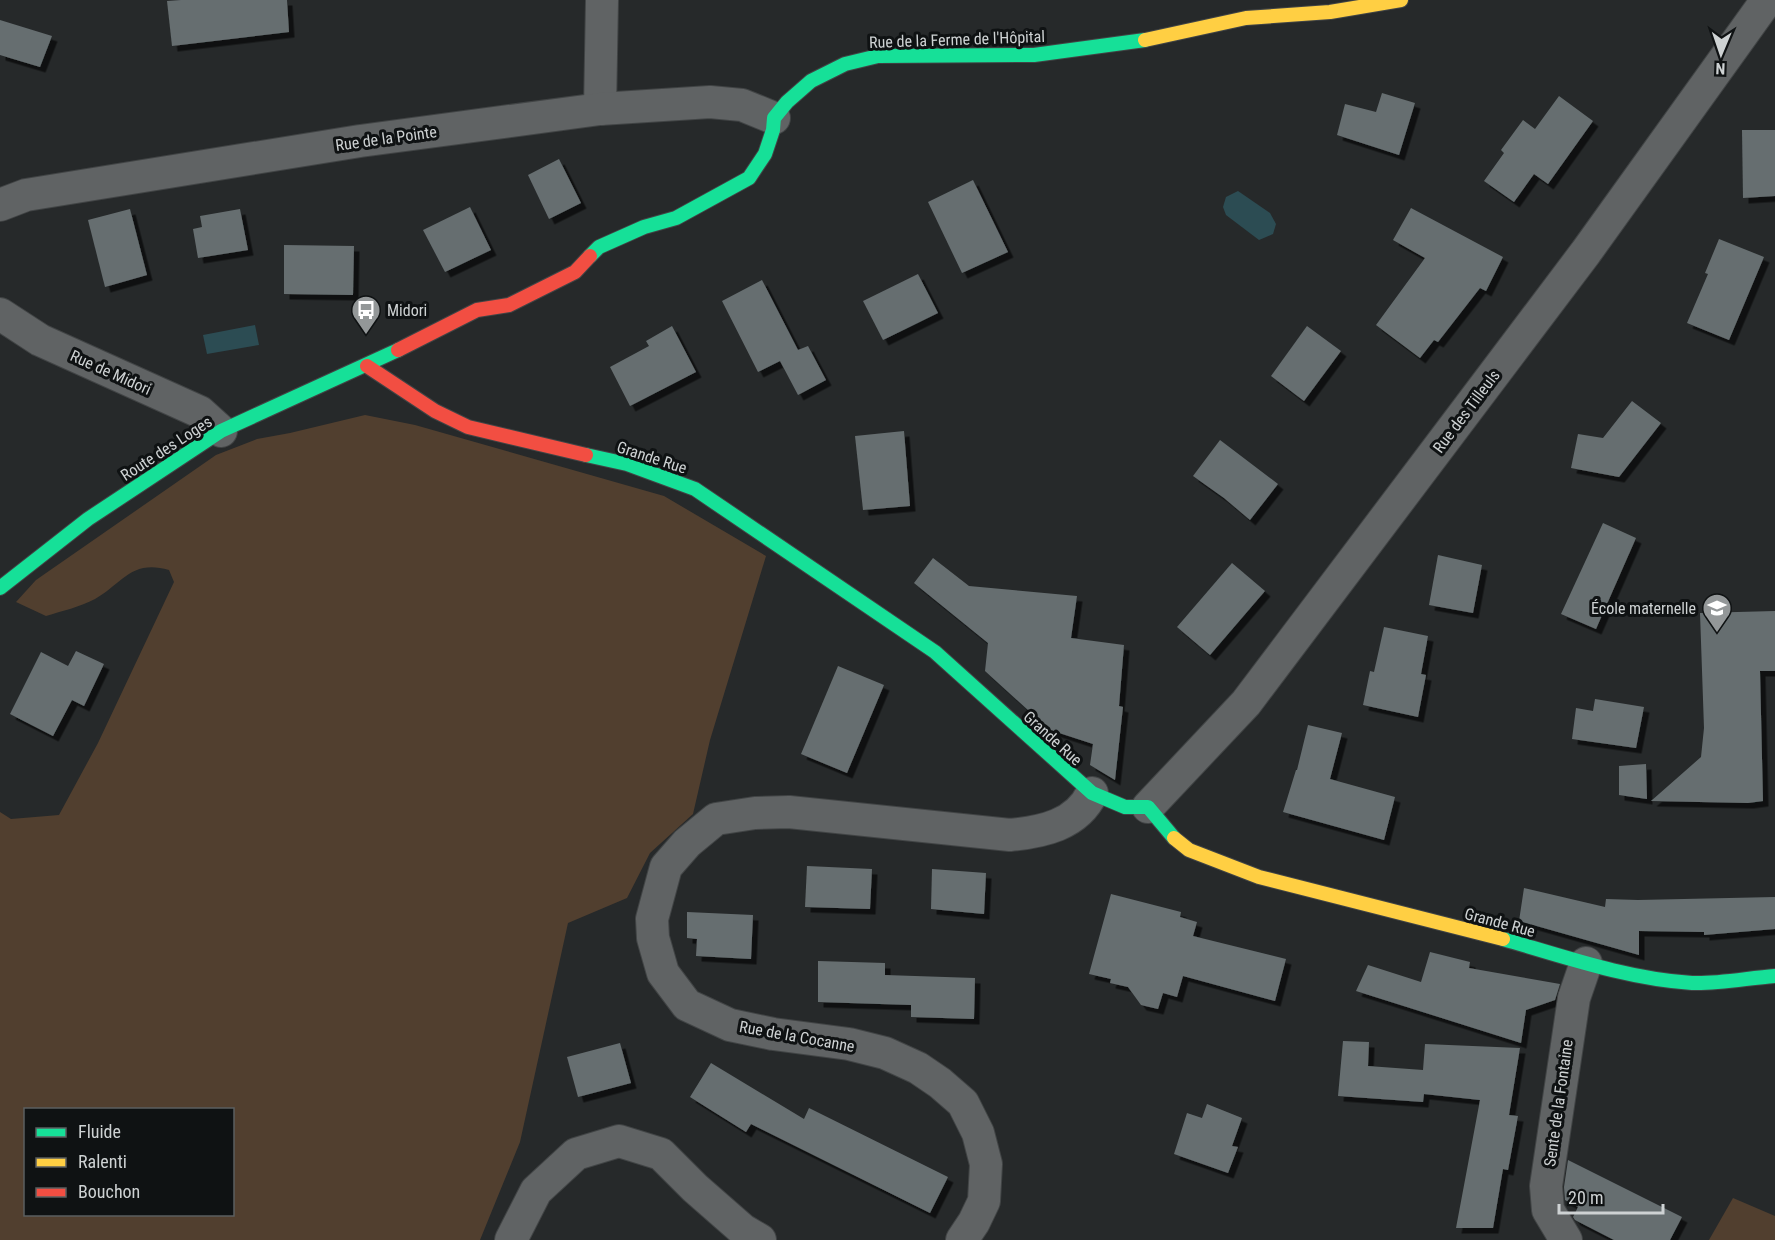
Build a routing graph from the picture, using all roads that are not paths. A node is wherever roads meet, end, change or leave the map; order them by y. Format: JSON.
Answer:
{"nodes":[{"id":1,"x":602,"y":0,"type":"edge"},
{"id":2,"x":1401,"y":0,"type":"edge"},
{"id":3,"x":1767,"y":0,"type":"edge"},
{"id":4,"x":600,"y":109,"type":"junction"},
{"id":5,"x":774,"y":118,"type":"junction"},
{"id":6,"x":0,"y":205,"type":"edge"},
{"id":7,"x":0,"y":314,"type":"edge"},
{"id":8,"x":367,"y":366,"type":"junction"},
{"id":9,"x":221,"y":431,"type":"junction"},
{"id":10,"x":0,"y":588,"type":"edge"},
{"id":11,"x":1092,"y":793,"type":"junction"},
{"id":12,"x":1148,"y":807,"type":"junction"},
{"id":13,"x":1586,"y":963,"type":"junction"},
{"id":14,"x":1775,"y":976,"type":"edge"},
{"id":15,"x":511,"y":1240,"type":"edge"},
{"id":16,"x":760,"y":1240,"type":"edge"},
{"id":17,"x":962,"y":1240,"type":"edge"},
{"id":18,"x":1566,"y":1240,"type":"edge"}],
"edges":[{"from":1,"to":4,"type":"street"},
{"from":2,"to":5,"type":"street","name":"Rue de la Ferme de l'Hôpital"},
{"from":3,"to":12,"type":"street","name":"Rue des Tilleuls"},
{"from":4,"to":5,"type":"street","name":"Rue de la Pointe"},
{"from":4,"to":6,"type":"street","name":"Rue de la Pointe"},
{"from":5,"to":8,"type":"street","name":"Rue de la Ferme de l'Hôpital"},
{"from":7,"to":9,"type":"street","name":"Rue de Midori"},
{"from":8,"to":9,"type":"street","name":"Route des Loges"},
{"from":8,"to":11,"type":"street","name":"Grande Rue"},
{"from":9,"to":10,"type":"street","name":"Route des Loges"},
{"from":11,"to":12,"type":"street","name":"Grande Rue"},
{"from":11,"to":17,"type":"street","name":"Rue de la Cocanne"},
{"from":12,"to":13,"type":"street","name":"Grande Rue"},
{"from":13,"to":14,"type":"street","name":"Grande Rue"},
{"from":13,"to":18,"type":"street","name":"Sente de la Fontaine"},
{"from":15,"to":16,"type":"street"}]}
